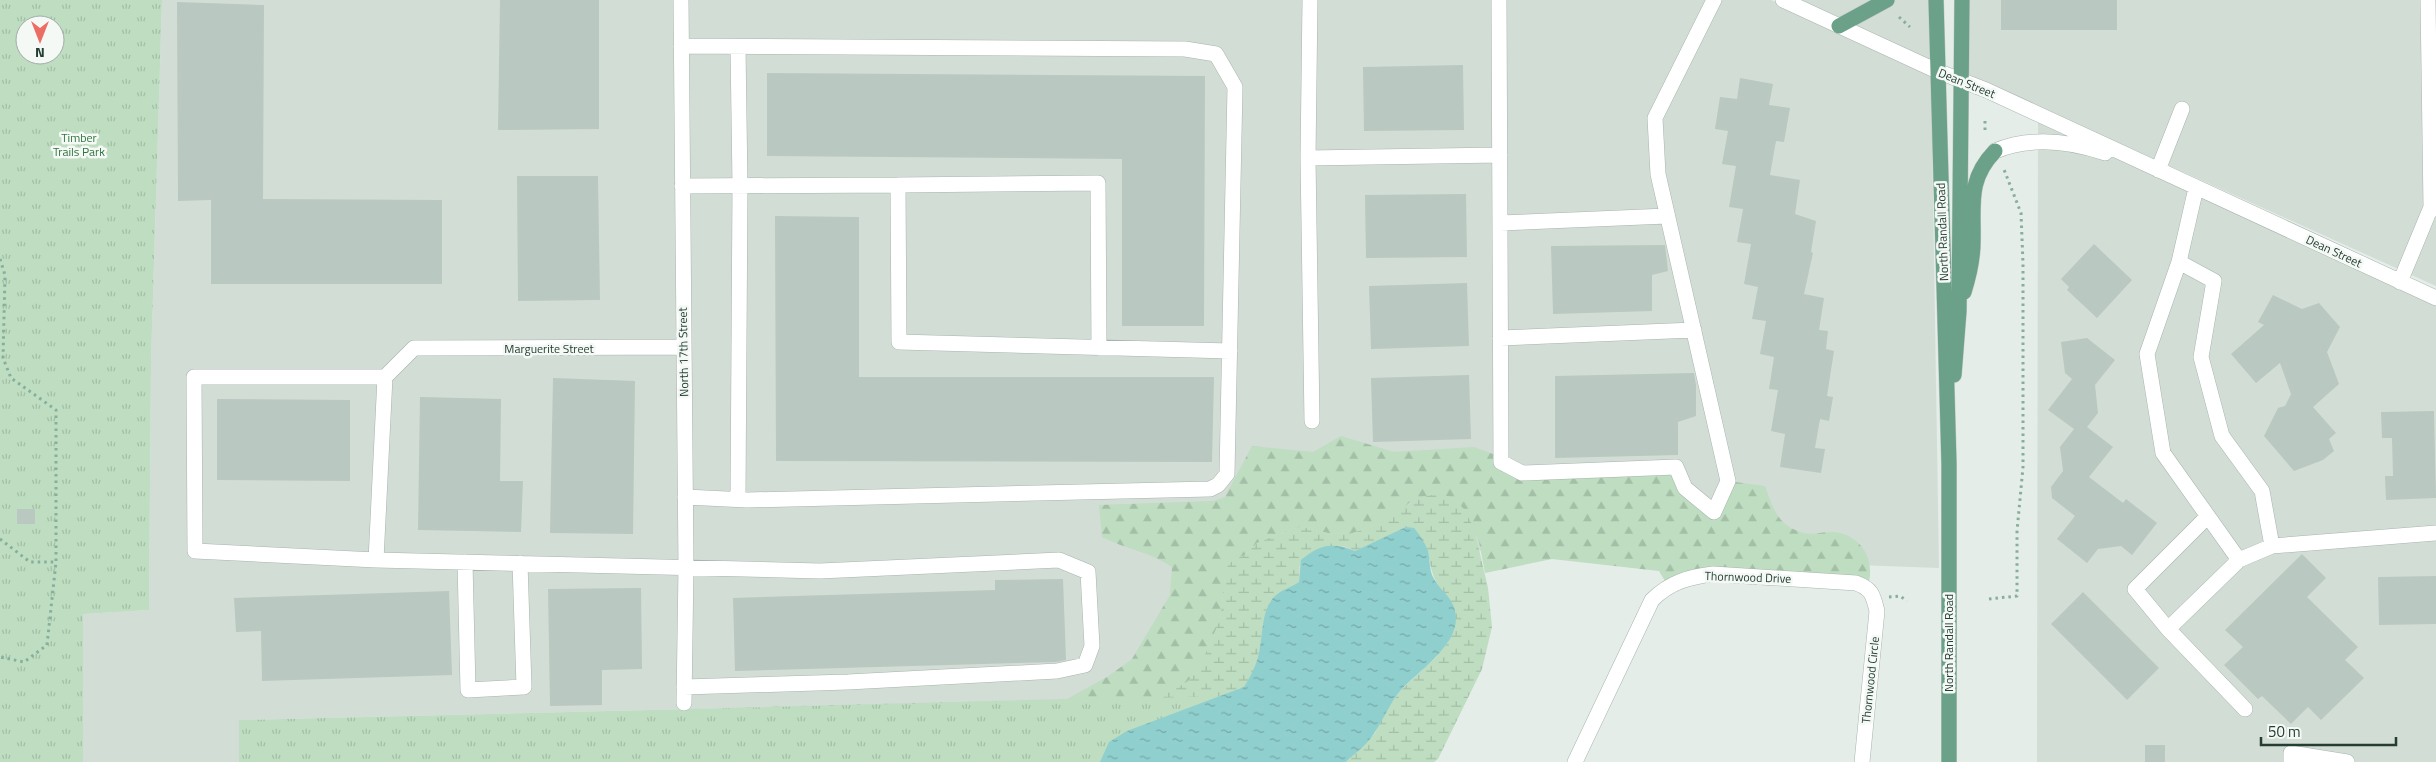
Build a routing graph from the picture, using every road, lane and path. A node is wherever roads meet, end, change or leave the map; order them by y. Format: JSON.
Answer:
{"nodes":[{"id":1,"x":681,"y":0,"type":"edge"},
{"id":2,"x":1310,"y":0,"type":"edge"},
{"id":3,"x":1499,"y":0,"type":"edge"},
{"id":4,"x":1714,"y":0,"type":"edge"},
{"id":5,"x":1784,"y":0,"type":"edge"},
{"id":6,"x":1887,"y":0,"type":"edge"},
{"id":7,"x":1936,"y":0,"type":"edge"},
{"id":8,"x":1962,"y":0,"type":"edge"},
{"id":9,"x":2428,"y":0,"type":"edge"},
{"id":10,"x":1899,"y":17,"type":"dead end"},
{"id":11,"x":1839,"y":26,"type":"junction"},
{"id":12,"x":1910,"y":26,"type":"dead end"},
{"id":13,"x":681,"y":46,"type":"junction"},
{"id":14,"x":738,"y":47,"type":"junction"},
{"id":15,"x":1937,"y":71,"type":"junction"},
{"id":16,"x":1960,"y":79,"type":"junction"},
{"id":17,"x":2182,"y":109,"type":"dead end"},
{"id":18,"x":1985,"y":119,"type":"dead end"},
{"id":19,"x":1985,"y":130,"type":"dead end"},
{"id":20,"x":1994,"y":151,"type":"junction"},
{"id":21,"x":1500,"y":155,"type":"junction"},
{"id":22,"x":1308,"y":158,"type":"junction"},
{"id":23,"x":2154,"y":168,"type":"junction"},
{"id":24,"x":898,"y":185,"type":"junction"},
{"id":25,"x":682,"y":186,"type":"junction"},
{"id":26,"x":740,"y":186,"type":"junction"},
{"id":27,"x":2196,"y":188,"type":"junction"},
{"id":28,"x":2434,"y":208,"type":"edge"},
{"id":29,"x":1667,"y":216,"type":"junction"},
{"id":30,"x":1500,"y":223,"type":"junction"},
{"id":31,"x":0,"y":259,"type":"edge"},
{"id":32,"x":2179,"y":262,"type":"junction"},
{"id":33,"x":2400,"y":282,"type":"junction"},
{"id":34,"x":2436,"y":298,"type":"edge"},
{"id":35,"x":1959,"y":310,"type":"junction"},
{"id":36,"x":1694,"y":330,"type":"junction"},
{"id":37,"x":1500,"y":338,"type":"junction"},
{"id":38,"x":683,"y":347,"type":"junction"},
{"id":39,"x":1099,"y":348,"type":"junction"},
{"id":40,"x":1230,"y":351,"type":"junction"},
{"id":41,"x":384,"y":377,"type":"junction"},
{"id":42,"x":1312,"y":420,"type":"dead end"},
{"id":43,"x":1948,"y":464,"type":"junction"},
{"id":44,"x":685,"y":497,"type":"junction"},
{"id":45,"x":738,"y":499,"type":"junction"},
{"id":46,"x":2208,"y":516,"type":"junction"},
{"id":47,"x":2436,"y":533,"type":"edge"},
{"id":48,"x":0,"y":539,"type":"edge"},
{"id":49,"x":2272,"y":546,"type":"junction"},
{"id":50,"x":376,"y":560,"type":"junction"},
{"id":51,"x":2239,"y":560,"type":"junction"},
{"id":52,"x":56,"y":562,"type":"junction"},
{"id":53,"x":465,"y":562,"type":"junction"},
{"id":54,"x":520,"y":563,"type":"junction"},
{"id":55,"x":686,"y":567,"type":"junction"},
{"id":56,"x":1874,"y":598,"type":"joint"},
{"id":57,"x":1989,"y":599,"type":"dead end"},
{"id":58,"x":2168,"y":628,"type":"junction"},
{"id":59,"x":0,"y":657,"type":"edge"},
{"id":60,"x":684,"y":687,"type":"junction"},
{"id":61,"x":684,"y":703,"type":"dead end"},
{"id":62,"x":2245,"y":709,"type":"dead end"},
{"id":63,"x":1575,"y":762,"type":"edge"},
{"id":64,"x":1862,"y":762,"type":"edge"},
{"id":65,"x":1949,"y":762,"type":"edge"},
{"id":66,"x":2291,"y":762,"type":"edge"},
{"id":67,"x":2346,"y":762,"type":"edge"}],
"edges":[{"from":1,"to":13,"type":"street","name":"North 17th Street"},
{"from":2,"to":22,"type":"street"},
{"from":3,"to":21,"type":"street"},
{"from":4,"to":29,"type":"street"},
{"from":5,"to":11,"type":"street","name":"Dean Street"},
{"from":6,"to":11,"type":"main road"},
{"from":7,"to":15,"type":"main road","name":"North Randall Road"},
{"from":8,"to":16,"type":"main road","name":"North Randall Road"},
{"from":9,"to":28,"type":"street"},
{"from":10,"to":12,"type":"path"},
{"from":11,"to":15,"type":"street","name":"Dean Street"},
{"from":13,"to":14,"type":"street"},
{"from":13,"to":25,"type":"street","name":"North 17th Street"},
{"from":14,"to":26,"type":"street"},
{"from":14,"to":40,"type":"street"},
{"from":15,"to":16,"type":"street","name":"Dean Street"},
{"from":15,"to":43,"type":"main road","name":"North Randall Road"},
{"from":16,"to":23,"type":"street","name":"Dean Street"},
{"from":16,"to":35,"type":"main road","name":"North Randall Road"},
{"from":17,"to":23,"type":"street"},
{"from":18,"to":19,"type":"path"},
{"from":20,"to":23,"type":"street","name":"Dean Street"},
{"from":20,"to":35,"type":"main road","name":"North Randall Road"},
{"from":20,"to":57,"type":"path"},
{"from":21,"to":22,"type":"street"},
{"from":21,"to":30,"type":"street"},
{"from":22,"to":42,"type":"street"},
{"from":23,"to":27,"type":"street","name":"Dean Street"},
{"from":24,"to":26,"type":"street"},
{"from":24,"to":39,"type":"street"},
{"from":24,"to":39,"type":"street"},
{"from":25,"to":26,"type":"street"},
{"from":25,"to":38,"type":"street","name":"North 17th Street"},
{"from":26,"to":45,"type":"street"},
{"from":27,"to":32,"type":"street"},
{"from":27,"to":33,"type":"street","name":"Dean Street"},
{"from":28,"to":33,"type":"street"},
{"from":29,"to":30,"type":"street"},
{"from":29,"to":36,"type":"street"},
{"from":30,"to":37,"type":"street"},
{"from":31,"to":52,"type":"path"},
{"from":32,"to":46,"type":"street"},
{"from":32,"to":49,"type":"street"},
{"from":33,"to":34,"type":"street","name":"Dean Street"},
{"from":35,"to":43,"type":"main road","name":"North Randall Road"},
{"from":36,"to":37,"type":"street"},
{"from":36,"to":37,"type":"street"},
{"from":38,"to":41,"type":"street","name":"Marguerite Street"},
{"from":38,"to":44,"type":"street","name":"North 17th Street"},
{"from":39,"to":40,"type":"street"},
{"from":40,"to":45,"type":"street"},
{"from":41,"to":50,"type":"street"},
{"from":41,"to":50,"type":"street"},
{"from":43,"to":65,"type":"main road","name":"North Randall Road"},
{"from":44,"to":45,"type":"street"},
{"from":44,"to":55,"type":"street","name":"North 17th Street"},
{"from":46,"to":51,"type":"street"},
{"from":46,"to":58,"type":"street"},
{"from":47,"to":49,"type":"street"},
{"from":48,"to":52,"type":"path"},
{"from":49,"to":51,"type":"street"},
{"from":50,"to":53,"type":"street"},
{"from":51,"to":58,"type":"street"},
{"from":52,"to":59,"type":"path"},
{"from":53,"to":54,"type":"street"},
{"from":53,"to":54,"type":"street"},
{"from":54,"to":55,"type":"street"},
{"from":55,"to":60,"type":"street","name":"North 17th Street"},
{"from":55,"to":60,"type":"street"},
{"from":56,"to":63,"type":"street","name":"Thornwood Drive"},
{"from":56,"to":64,"type":"street","name":"Thornwood Circle"},
{"from":58,"to":62,"type":"street"},
{"from":60,"to":61,"type":"street","name":"North 17th Street"},
{"from":66,"to":67,"type":"street"}]}
